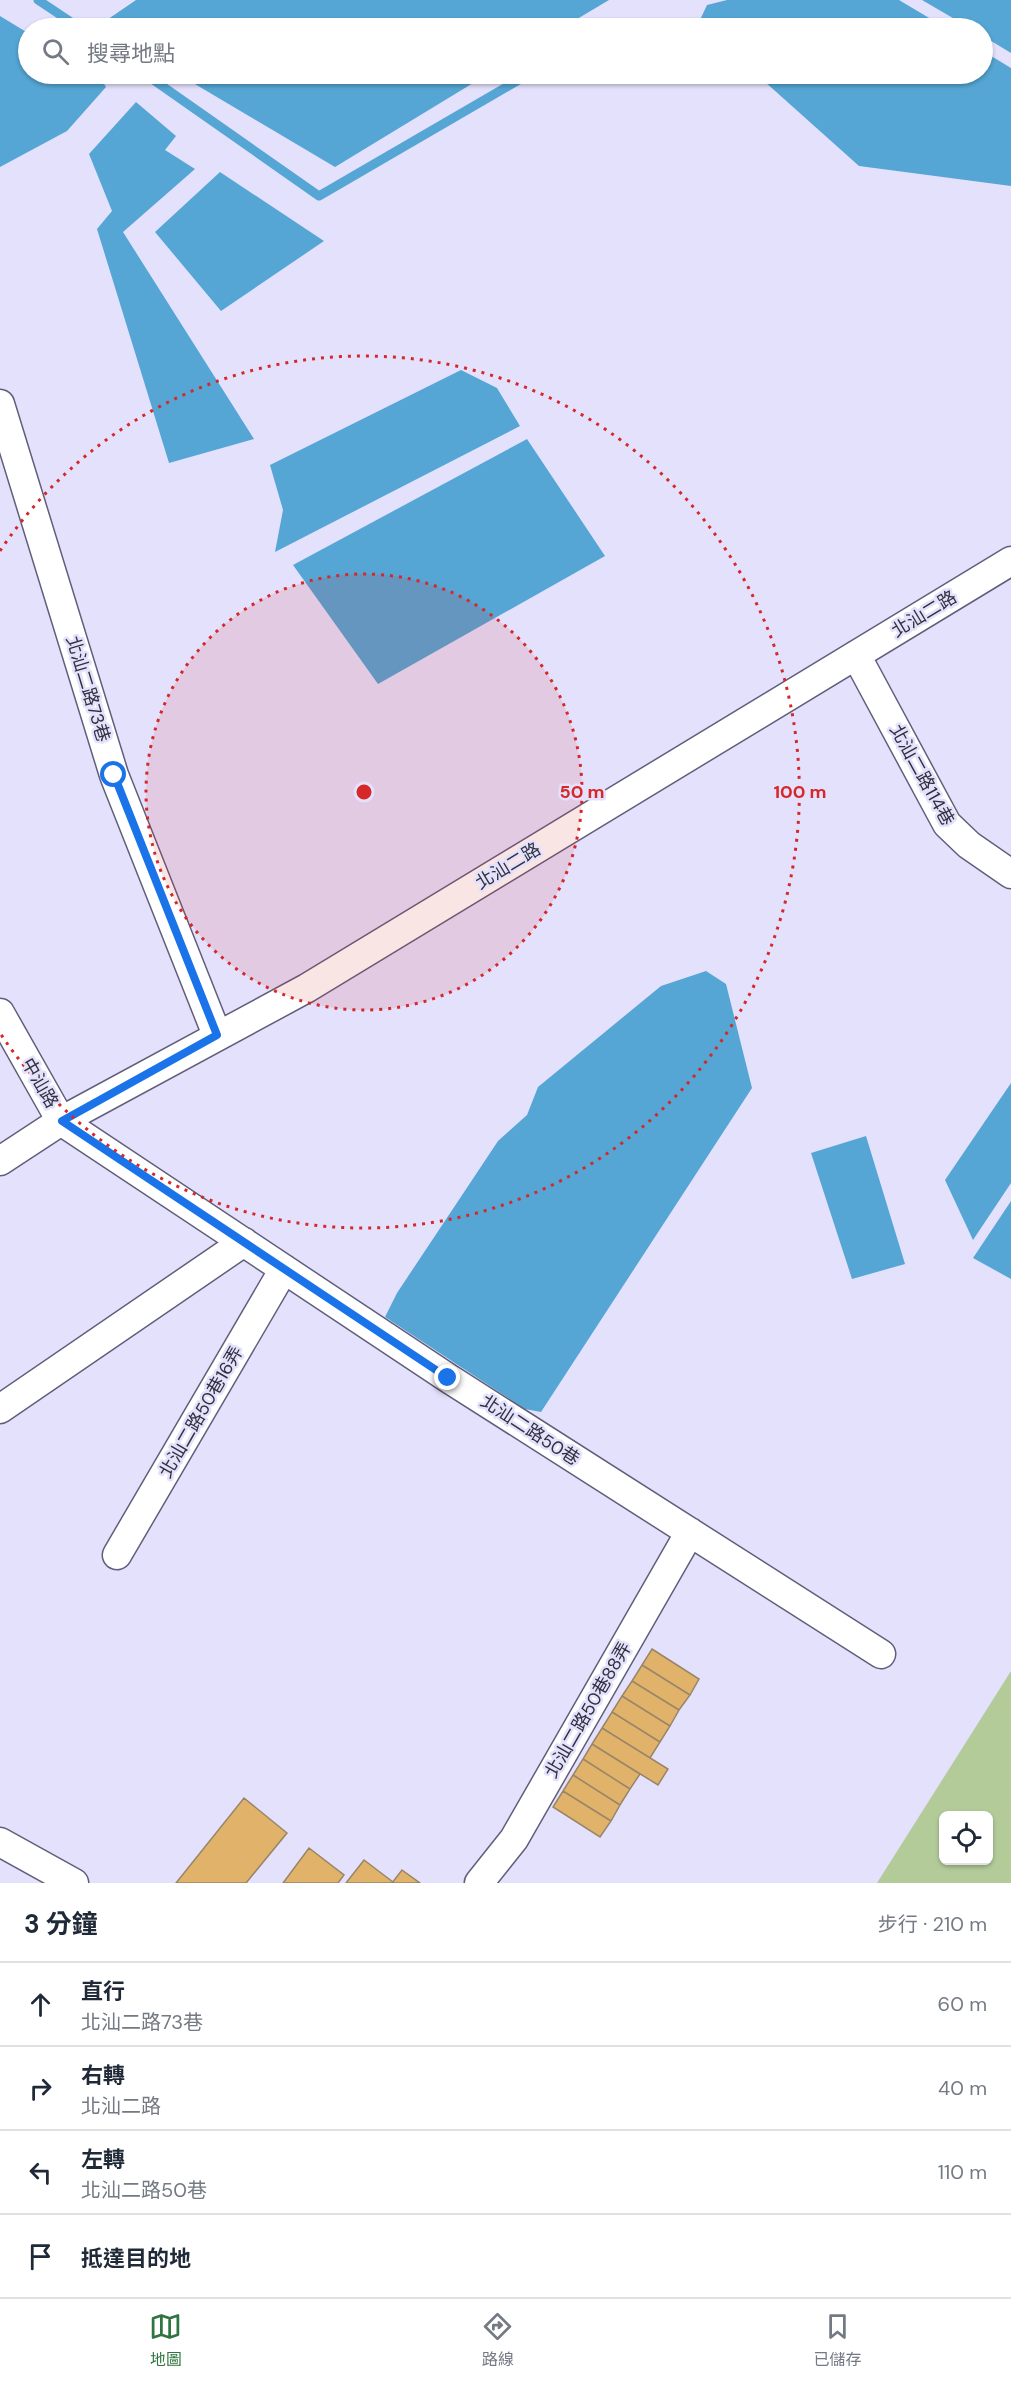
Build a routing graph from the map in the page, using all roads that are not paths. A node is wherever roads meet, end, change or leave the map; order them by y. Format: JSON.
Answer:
{"nodes":[{"id":1,"x":0,"y":404,"type":"edge"},
{"id":2,"x":1011,"y":561,"type":"edge"},
{"id":3,"x":856,"y":655,"type":"junction"},
{"id":4,"x":1011,"y":874,"type":"edge"},
{"id":5,"x":0,"y":1013,"type":"edge"},
{"id":6,"x":217,"y":1035,"type":"junction"},
{"id":7,"x":62,"y":1121,"type":"junction"},
{"id":8,"x":0,"y":1161,"type":"edge"},
{"id":9,"x":244,"y":1242,"type":"junction"},
{"id":10,"x":284,"y":1269,"type":"junction"},
{"id":11,"x":0,"y":1409,"type":"edge"},
{"id":12,"x":690,"y":1532,"type":"junction"},
{"id":13,"x":117,"y":1555,"type":"dead end"},
{"id":14,"x":881,"y":1654,"type":"dead end"},
{"id":15,"x":0,"y":1842,"type":"edge"},
{"id":16,"x":74,"y":1883,"type":"edge"},
{"id":17,"x":479,"y":1883,"type":"edge"}],
"edges":[{"from":1,"to":6,"type":"street","name":"北汕二路73巷"},
{"from":2,"to":3,"type":"street","name":"北汕二路"},
{"from":3,"to":4,"type":"street","name":"北汕二路114巷"},
{"from":3,"to":6,"type":"street","name":"北汕二路"},
{"from":5,"to":7,"type":"street","name":"中汕路"},
{"from":6,"to":7,"type":"street","name":"北汕二路"},
{"from":7,"to":8,"type":"street","name":"北汕二路"},
{"from":7,"to":9,"type":"street","name":"北汕二路50巷"},
{"from":9,"to":10,"type":"street","name":"北汕二路50巷"},
{"from":9,"to":11,"type":"street"},
{"from":10,"to":12,"type":"street","name":"北汕二路50巷"},
{"from":10,"to":13,"type":"street","name":"北汕二路50巷16弄"},
{"from":12,"to":14,"type":"street","name":"北汕二路50巷"},
{"from":12,"to":17,"type":"street","name":"北汕二路50巷88弄"},
{"from":15,"to":16,"type":"street"}]}
